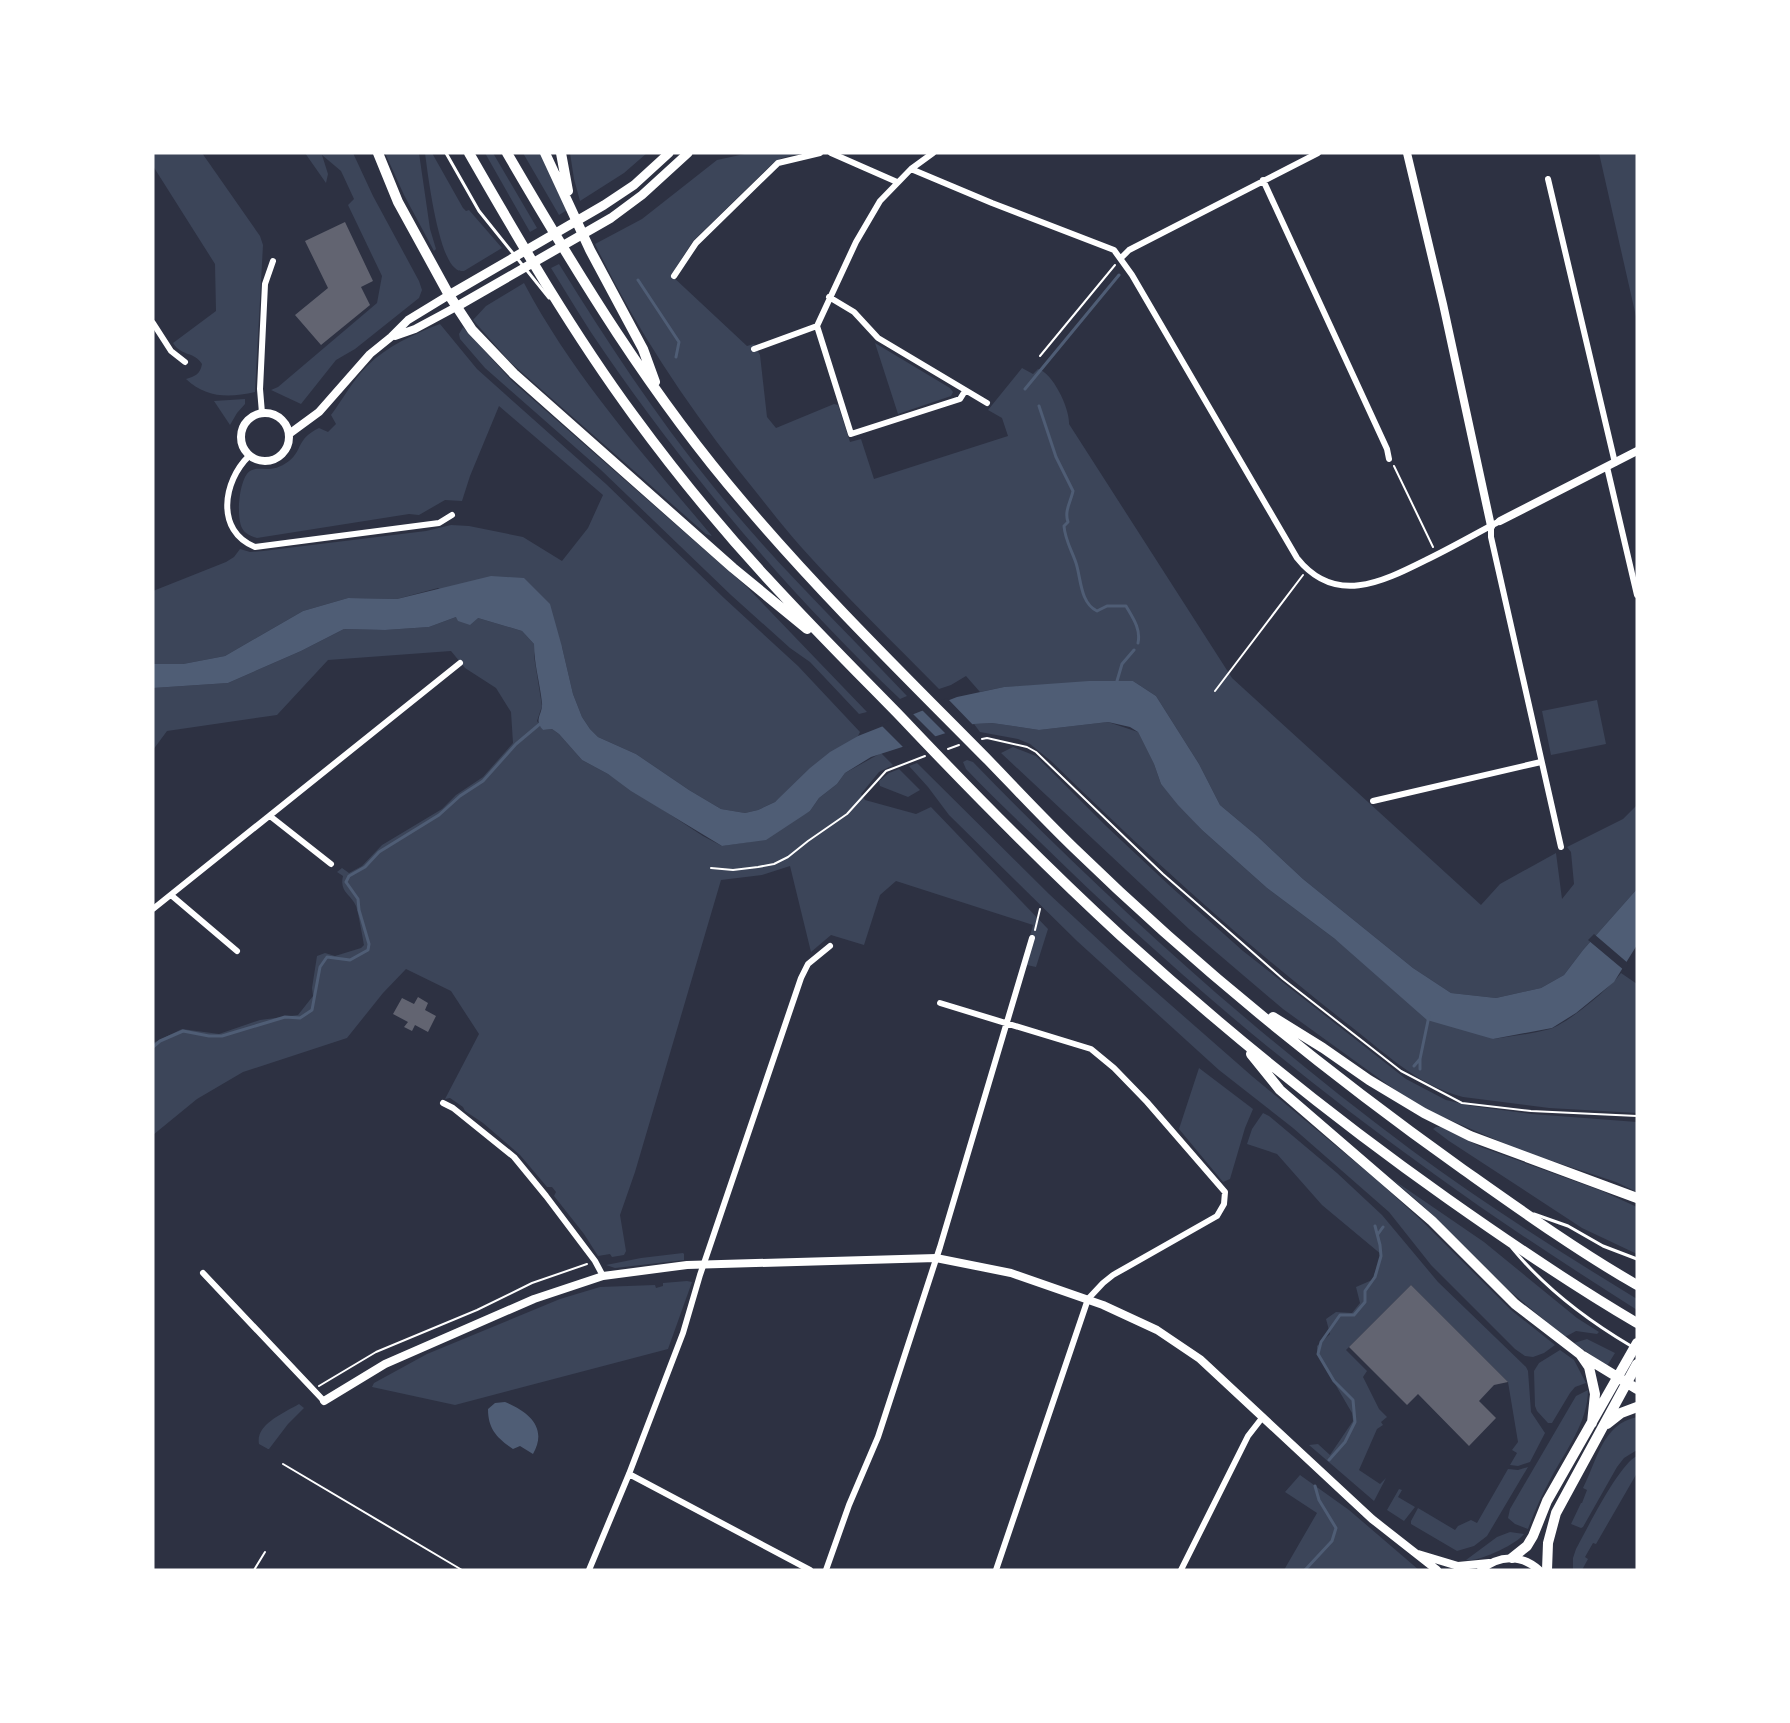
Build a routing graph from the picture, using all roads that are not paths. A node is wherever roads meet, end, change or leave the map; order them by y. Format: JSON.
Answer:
{"nodes":[{"id":1,"x":378,"y":153,"type":"edge"},
{"id":2,"x":446,"y":153,"type":"edge"},
{"id":3,"x":469,"y":153,"type":"edge"},
{"id":4,"x":507,"y":153,"type":"edge"},
{"id":5,"x":545,"y":153,"type":"edge"},
{"id":6,"x":561,"y":153,"type":"edge"},
{"id":7,"x":669,"y":153,"type":"edge"},
{"id":8,"x":688,"y":153,"type":"edge"},
{"id":9,"x":820,"y":153,"type":"edge"},
{"id":10,"x":831,"y":153,"type":"edge"},
{"id":11,"x":933,"y":153,"type":"edge"},
{"id":12,"x":1318,"y":153,"type":"edge"},
{"id":13,"x":1407,"y":153,"type":"edge"},
{"id":14,"x":911,"y":169,"type":"junction"},
{"id":15,"x":1548,"y":179,"type":"dead end"},
{"id":16,"x":1263,"y":180,"type":"junction"},
{"id":17,"x":897,"y":182,"type":"junction"},
{"id":18,"x":573,"y":214,"type":"junction"},
{"id":19,"x":1121,"y":258,"type":"junction"},
{"id":20,"x":273,"y":261,"type":"dead end"},
{"id":21,"x":674,"y":276,"type":"dead end"},
{"id":22,"x":449,"y":295,"type":"junction"},
{"id":23,"x":829,"y":297,"type":"junction"},
{"id":24,"x":456,"y":307,"type":"junction"},
{"id":25,"x":153,"y":323,"type":"edge"},
{"id":26,"x":817,"y":326,"type":"junction"},
{"id":27,"x":579,"y":336,"type":"junction"},
{"id":28,"x":391,"y":337,"type":"junction"},
{"id":29,"x":754,"y":349,"type":"dead end"},
{"id":30,"x":185,"y":362,"type":"dead end"},
{"id":31,"x":965,"y":391,"type":"junction"},
{"id":32,"x":660,"y":396,"type":"junction"},
{"id":33,"x":987,"y":403,"type":"dead end"},
{"id":34,"x":262,"y":412,"type":"junction"},
{"id":35,"x":289,"y":434,"type":"junction"},
{"id":36,"x":1637,"y":451,"type":"edge"},
{"id":37,"x":249,"y":456,"type":"junction"},
{"id":38,"x":1389,"y":459,"type":"road end"},
{"id":39,"x":1615,"y":463,"type":"junction"},
{"id":40,"x":1606,"y":467,"type":"junction"},
{"id":41,"x":452,"y":515,"type":"dead end"},
{"id":42,"x":1500,"y":521,"type":"joint"},
{"id":43,"x":1491,"y":526,"type":"junction"},
{"id":44,"x":1637,"y":595,"type":"edge"},
{"id":45,"x":844,"y":660,"type":"junction"},
{"id":46,"x":460,"y":663,"type":"dead end"},
{"id":47,"x":1541,"y":762,"type":"junction"},
{"id":48,"x":1373,"y":801,"type":"dead end"},
{"id":49,"x":270,"y":816,"type":"junction"},
{"id":50,"x":1561,"y":847,"type":"dead end"},
{"id":51,"x":331,"y":864,"type":"dead end"},
{"id":52,"x":171,"y":895,"type":"junction"},
{"id":53,"x":153,"y":909,"type":"edge"},
{"id":54,"x":1032,"y":938,"type":"road end"},
{"id":55,"x":830,"y":946,"type":"dead end"},
{"id":56,"x":237,"y":951,"type":"dead end"},
{"id":57,"x":1239,"y":997,"type":"junction"},
{"id":58,"x":940,"y":1003,"type":"dead end"},
{"id":59,"x":1008,"y":1023,"type":"junction"},
{"id":60,"x":1236,"y":1037,"type":"junction"},
{"id":61,"x":443,"y":1103,"type":"dead end"},
{"id":62,"x":1637,"y":1198,"type":"edge"},
{"id":63,"x":1518,"y":1209,"type":"junction"},
{"id":64,"x":1503,"y":1238,"type":"junction"},
{"id":65,"x":936,"y":1258,"type":"junction"},
{"id":66,"x":1637,"y":1259,"type":"edge"},
{"id":67,"x":703,"y":1265,"type":"junction"},
{"id":68,"x":203,"y":1273,"type":"dead end"},
{"id":69,"x":603,"y":1276,"type":"junction"},
{"id":70,"x":1637,"y":1285,"type":"edge"},
{"id":71,"x":1088,"y":1299,"type":"junction"},
{"id":72,"x":1637,"y":1323,"type":"edge"},
{"id":73,"x":1637,"y":1343,"type":"edge"},
{"id":74,"x":1637,"y":1349,"type":"edge"},
{"id":75,"x":1580,"y":1354,"type":"junction"},
{"id":76,"x":1637,"y":1364,"type":"edge"},
{"id":77,"x":1623,"y":1378,"type":"junction"},
{"id":78,"x":1637,"y":1389,"type":"edge"},
{"id":79,"x":324,"y":1401,"type":"joint"},
{"id":80,"x":1637,"y":1407,"type":"edge"},
{"id":81,"x":1262,"y":1418,"type":"junction"},
{"id":82,"x":1597,"y":1425,"type":"junction"},
{"id":83,"x":629,"y":1474,"type":"junction"},
{"id":84,"x":1412,"y":1552,"type":"junction"},
{"id":85,"x":1512,"y":1558,"type":"junction"},
{"id":86,"x":1490,"y":1563,"type":"junction"},
{"id":87,"x":589,"y":1570,"type":"edge"},
{"id":88,"x":810,"y":1570,"type":"edge"},
{"id":89,"x":826,"y":1570,"type":"edge"},
{"id":90,"x":996,"y":1570,"type":"edge"},
{"id":91,"x":1181,"y":1570,"type":"edge"},
{"id":92,"x":1437,"y":1570,"type":"edge"},
{"id":93,"x":1481,"y":1570,"type":"edge"},
{"id":94,"x":1539,"y":1570,"type":"edge"},
{"id":95,"x":1547,"y":1570,"type":"edge"}],
"edges":[{"from":1,"to":22,"type":"highway"},
{"from":2,"to":27,"type":"lane"},
{"from":3,"to":27,"type":"highway"},
{"from":4,"to":32,"type":"highway"},
{"from":5,"to":18,"type":"highway"},
{"from":6,"to":18,"type":"highway"},
{"from":7,"to":22,"type":"main road"},
{"from":8,"to":24,"type":"main road"},
{"from":9,"to":21,"type":"street"},
{"from":10,"to":17,"type":"street"},
{"from":11,"to":14,"type":"street"},
{"from":12,"to":16,"type":"street"},
{"from":13,"to":43,"type":"street"},
{"from":14,"to":17,"type":"street"},
{"from":14,"to":19,"type":"street"},
{"from":15,"to":39,"type":"street"},
{"from":16,"to":19,"type":"street"},
{"from":16,"to":38,"type":"street"},
{"from":17,"to":23,"type":"street"},
{"from":18,"to":32,"type":"highway"},
{"from":19,"to":43,"type":"street"},
{"from":20,"to":34,"type":"street"},
{"from":22,"to":24,"type":"highway"},
{"from":22,"to":28,"type":"street"},
{"from":23,"to":26,"type":"street"},
{"from":23,"to":31,"type":"street"},
{"from":24,"to":28,"type":"street"},
{"from":24,"to":45,"type":"highway"},
{"from":25,"to":30,"type":"street"},
{"from":26,"to":29,"type":"street"},
{"from":26,"to":31,"type":"street"},
{"from":27,"to":45,"type":"highway"},
{"from":28,"to":35,"type":"street"},
{"from":31,"to":33,"type":"street"},
{"from":32,"to":57,"type":"highway"},
{"from":34,"to":35,"type":"street"},
{"from":34,"to":37,"type":"street"},
{"from":35,"to":37,"type":"street"},
{"from":36,"to":39,"type":"street"},
{"from":37,"to":41,"type":"street"},
{"from":39,"to":40,"type":"street"},
{"from":40,"to":42,"type":"street"},
{"from":40,"to":44,"type":"street"},
{"from":42,"to":43,"type":"street"},
{"from":43,"to":47,"type":"street"},
{"from":45,"to":60,"type":"highway"},
{"from":46,"to":49,"type":"street"},
{"from":47,"to":48,"type":"street"},
{"from":47,"to":50,"type":"street"},
{"from":49,"to":51,"type":"street"},
{"from":49,"to":52,"type":"street"},
{"from":52,"to":53,"type":"street"},
{"from":52,"to":56,"type":"street"},
{"from":54,"to":59,"type":"street"},
{"from":55,"to":67,"type":"street"},
{"from":57,"to":62,"type":"highway"},
{"from":57,"to":63,"type":"highway"},
{"from":58,"to":59,"type":"street"},
{"from":59,"to":65,"type":"street"},
{"from":59,"to":71,"type":"street"},
{"from":60,"to":64,"type":"highway"},
{"from":60,"to":75,"type":"highway"},
{"from":61,"to":69,"type":"street"},
{"from":63,"to":66,"type":"lane"},
{"from":63,"to":70,"type":"highway"},
{"from":64,"to":72,"type":"highway"},
{"from":64,"to":74,"type":"lane"},
{"from":65,"to":67,"type":"street"},
{"from":65,"to":71,"type":"street"},
{"from":65,"to":89,"type":"street"},
{"from":67,"to":69,"type":"street"},
{"from":67,"to":83,"type":"street"},
{"from":68,"to":79,"type":"street"},
{"from":69,"to":79,"type":"street"},
{"from":71,"to":81,"type":"street"},
{"from":71,"to":90,"type":"street"},
{"from":73,"to":77,"type":"highway"},
{"from":75,"to":77,"type":"highway"},
{"from":75,"to":82,"type":"highway"},
{"from":76,"to":77,"type":"highway"},
{"from":77,"to":78,"type":"highway"},
{"from":77,"to":82,"type":"highway"},
{"from":80,"to":82,"type":"highway"},
{"from":81,"to":84,"type":"street"},
{"from":81,"to":91,"type":"street"},
{"from":82,"to":85,"type":"highway"},
{"from":82,"to":95,"type":"highway"},
{"from":83,"to":87,"type":"street"},
{"from":83,"to":88,"type":"street"},
{"from":84,"to":86,"type":"street"},
{"from":84,"to":92,"type":"street"},
{"from":85,"to":86,"type":"main road"},
{"from":85,"to":94,"type":"main road"},
{"from":86,"to":93,"type":"main road"}]}
